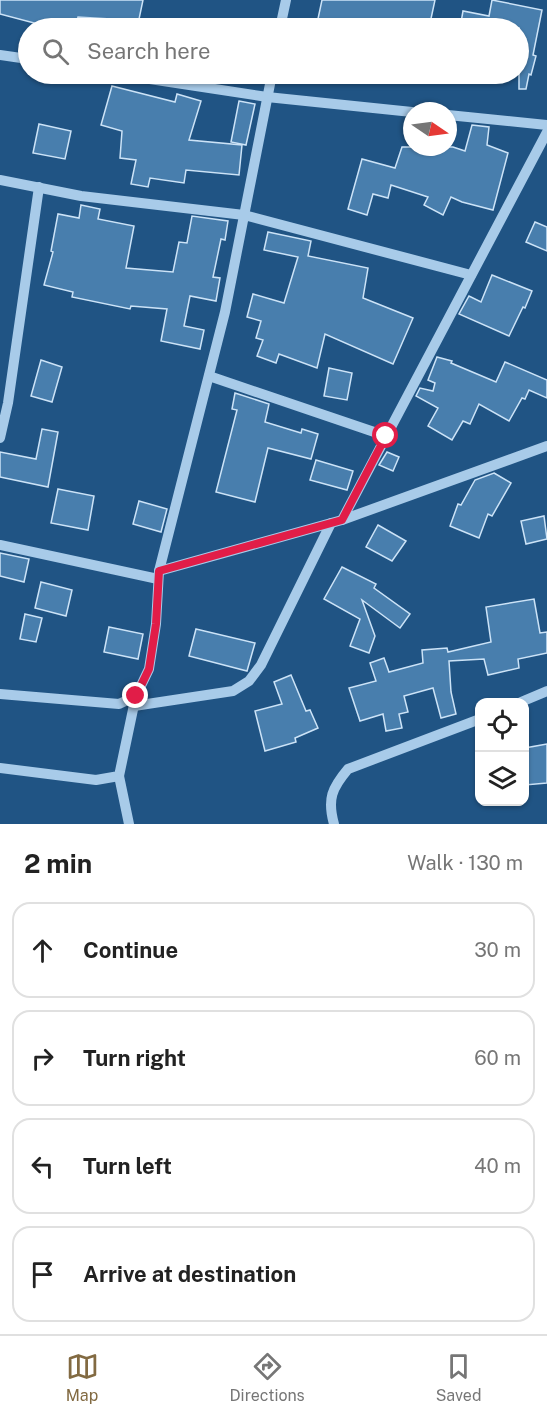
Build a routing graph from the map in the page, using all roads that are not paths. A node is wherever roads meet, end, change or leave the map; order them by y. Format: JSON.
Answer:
{"nodes":[{"id":1,"x":286,"y":0,"type":"edge"},
{"id":2,"x":282,"y":18,"type":"edge"},
{"id":3,"x":0,"y":55,"type":"edge"},
{"id":4,"x":18,"y":58,"type":"edge"},
{"id":5,"x":182,"y":84,"type":"edge"},
{"id":6,"x":270,"y":84,"type":"edge"},
{"id":7,"x":267,"y":97,"type":"junction"},
{"id":8,"x":403,"y":111,"type":"edge"},
{"id":9,"x":457,"y":116,"type":"edge"},
{"id":10,"x":547,"y":125,"type":"edge"},
{"id":11,"x":547,"y":132,"type":"edge"},
{"id":12,"x":0,"y":180,"type":"edge"},
{"id":13,"x":39,"y":188,"type":"junction"},
{"id":14,"x":244,"y":215,"type":"junction"},
{"id":15,"x":471,"y":275,"type":"junction"},
{"id":16,"x":209,"y":376,"type":"junction"},
{"id":17,"x":0,"y":434,"type":"edge"},
{"id":18,"x":386,"y":436,"type":"junction"},
{"id":19,"x":547,"y":446,"type":"edge"},
{"id":20,"x":336,"y":521,"type":"junction"},
{"id":21,"x":0,"y":545,"type":"edge"},
{"id":22,"x":158,"y":575,"type":"junction"},
{"id":23,"x":547,"y":691,"type":"edge"},
{"id":24,"x":0,"y":694,"type":"edge"},
{"id":25,"x":529,"y":699,"type":"edge"},
{"id":26,"x":135,"y":701,"type":"junction"},
{"id":27,"x":475,"y":721,"type":"edge"},
{"id":28,"x":0,"y":768,"type":"edge"},
{"id":29,"x":119,"y":776,"type":"junction"},
{"id":30,"x":129,"y":824,"type":"edge"},
{"id":31,"x":334,"y":824,"type":"edge"}],
"edges":[{"from":1,"to":2,"type":"street"},
{"from":3,"to":4,"type":"street"},
{"from":5,"to":7,"type":"street"},
{"from":6,"to":7,"type":"street"},
{"from":7,"to":8,"type":"street"},
{"from":7,"to":14,"type":"street"},
{"from":9,"to":10,"type":"street"},
{"from":11,"to":15,"type":"street"},
{"from":12,"to":13,"type":"street"},
{"from":13,"to":14,"type":"street"},
{"from":13,"to":17,"type":"street"},
{"from":14,"to":15,"type":"street"},
{"from":14,"to":16,"type":"street"},
{"from":15,"to":18,"type":"street"},
{"from":16,"to":18,"type":"street"},
{"from":16,"to":22,"type":"street"},
{"from":18,"to":20,"type":"street"},
{"from":19,"to":20,"type":"street"},
{"from":20,"to":22,"type":"street"},
{"from":20,"to":26,"type":"street"},
{"from":21,"to":22,"type":"street"},
{"from":22,"to":26,"type":"street"},
{"from":23,"to":25,"type":"street"},
{"from":24,"to":26,"type":"street"},
{"from":26,"to":29,"type":"street"},
{"from":27,"to":31,"type":"street"},
{"from":28,"to":29,"type":"street"},
{"from":29,"to":30,"type":"street"}]}
